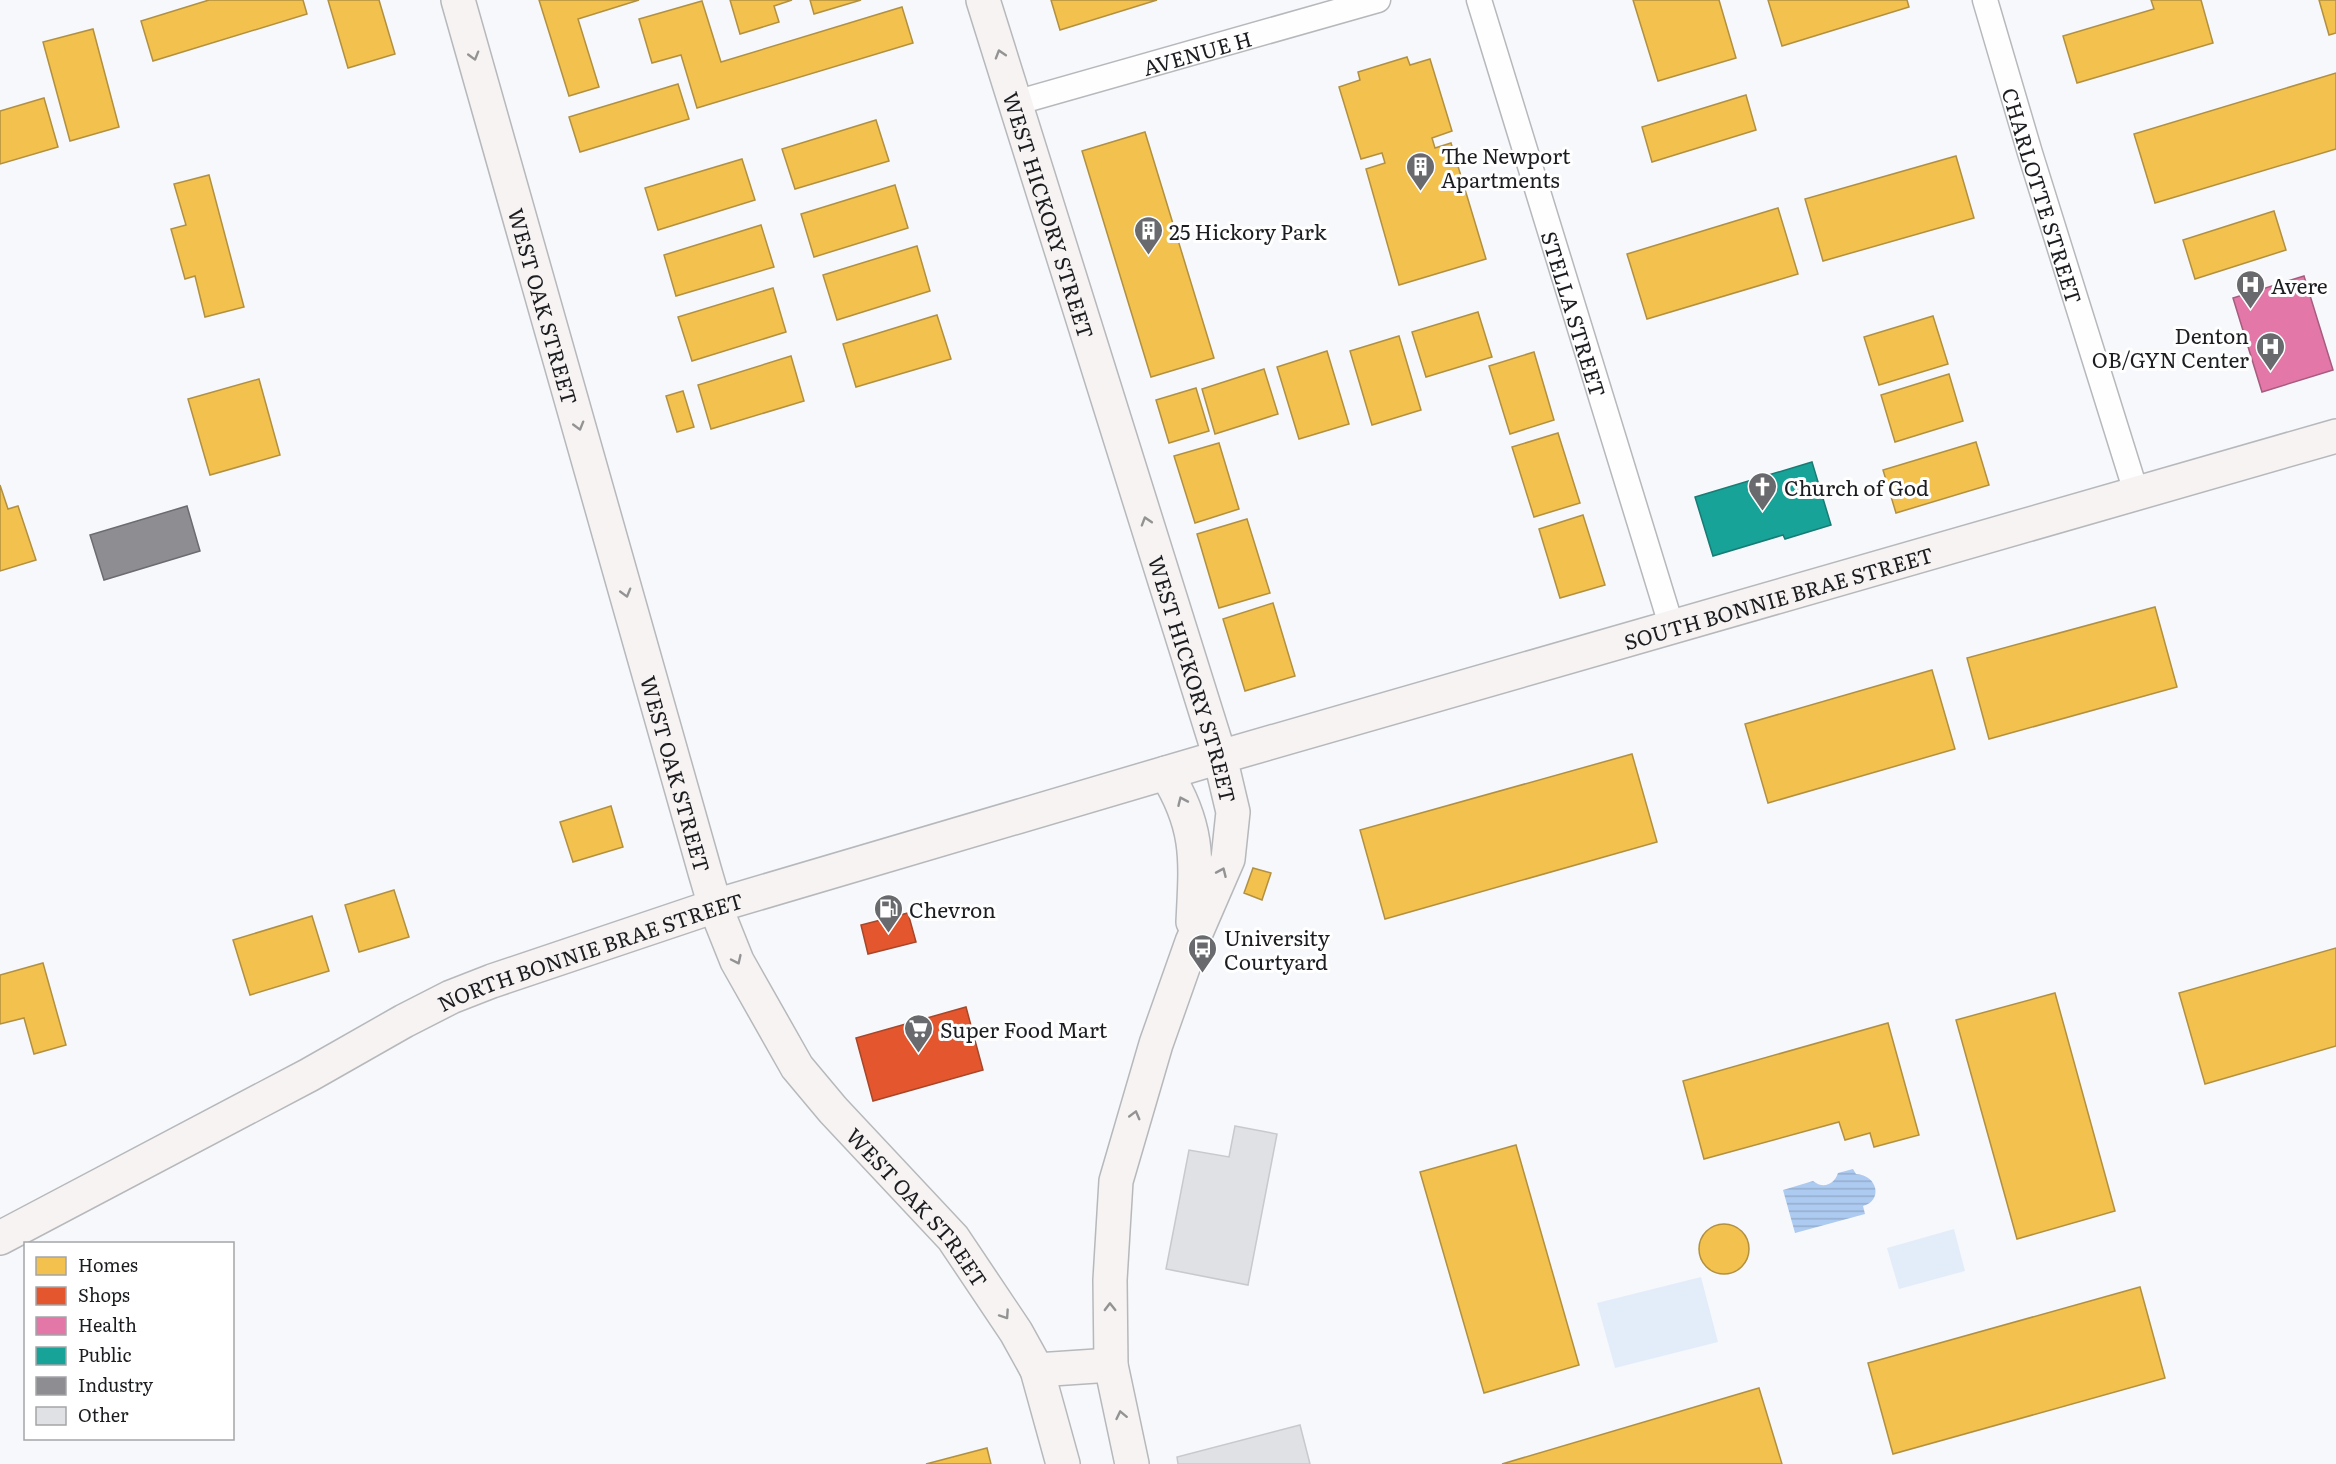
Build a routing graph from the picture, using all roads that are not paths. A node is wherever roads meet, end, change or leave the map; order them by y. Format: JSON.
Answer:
{"nodes":[{"id":1,"x":458,"y":0,"type":"edge"},
{"id":2,"x":983,"y":0,"type":"edge"},
{"id":3,"x":1378,"y":0,"type":"edge"},
{"id":4,"x":1479,"y":0,"type":"edge"},
{"id":5,"x":1985,"y":0,"type":"edge"},
{"id":6,"x":1015,"y":103,"type":"junction"},
{"id":7,"x":2336,"y":436,"type":"edge"},
{"id":8,"x":2136,"y":492,"type":"junction"},
{"id":9,"x":1672,"y":628,"type":"junction"},
{"id":10,"x":1220,"y":757,"type":"junction"},
{"id":11,"x":1166,"y":773,"type":"junction"},
{"id":12,"x":715,"y":906,"type":"junction"},
{"id":13,"x":1192,"y":942,"type":"junction"},
{"id":14,"x":0,"y":1238,"type":"edge"},
{"id":15,"x":1111,"y":1365,"type":"junction"},
{"id":16,"x":1037,"y":1370,"type":"junction"},
{"id":17,"x":1063,"y":1464,"type":"edge"},
{"id":18,"x":1132,"y":1464,"type":"edge"}],
"edges":[{"from":1,"to":12,"type":"main road","name":"WEST OAK STREET","one_way":true},
{"from":6,"to":2,"type":"main road","name":"WEST HICKORY STREET","one_way":true},
{"from":3,"to":6,"type":"street","name":"AVENUE H"},
{"from":4,"to":9,"type":"street","name":"STELLA STREET"},
{"from":5,"to":8,"type":"street","name":"CHARLOTTE STREET"},
{"from":10,"to":6,"type":"main road","name":"WEST HICKORY STREET","one_way":true},
{"from":7,"to":8,"type":"main road","name":"SOUTH BONNIE BRAE STREET"},
{"from":8,"to":9,"type":"main road","name":"SOUTH BONNIE BRAE STREET"},
{"from":9,"to":10,"type":"main road","name":"SOUTH BONNIE BRAE STREET"},
{"from":10,"to":11,"type":"main road","name":"NORTH BONNIE BRAE STREET"},
{"from":13,"to":10,"type":"main road","name":"WEST HICKORY STREET","one_way":true},
{"from":11,"to":12,"type":"main road","name":"NORTH BONNIE BRAE STREET"},
{"from":13,"to":11,"type":"main road","one_way":true},
{"from":12,"to":14,"type":"main road","name":"NORTH BONNIE BRAE STREET"},
{"from":12,"to":16,"type":"main road","name":"WEST OAK STREET","one_way":true},
{"from":15,"to":13,"type":"main road","name":"WEST HICKORY STREET","one_way":true},
{"from":15,"to":16,"type":"main road"},
{"from":18,"to":15,"type":"main road","one_way":true},
{"from":16,"to":17,"type":"main road","name":"WEST OAK STREET"}]}
